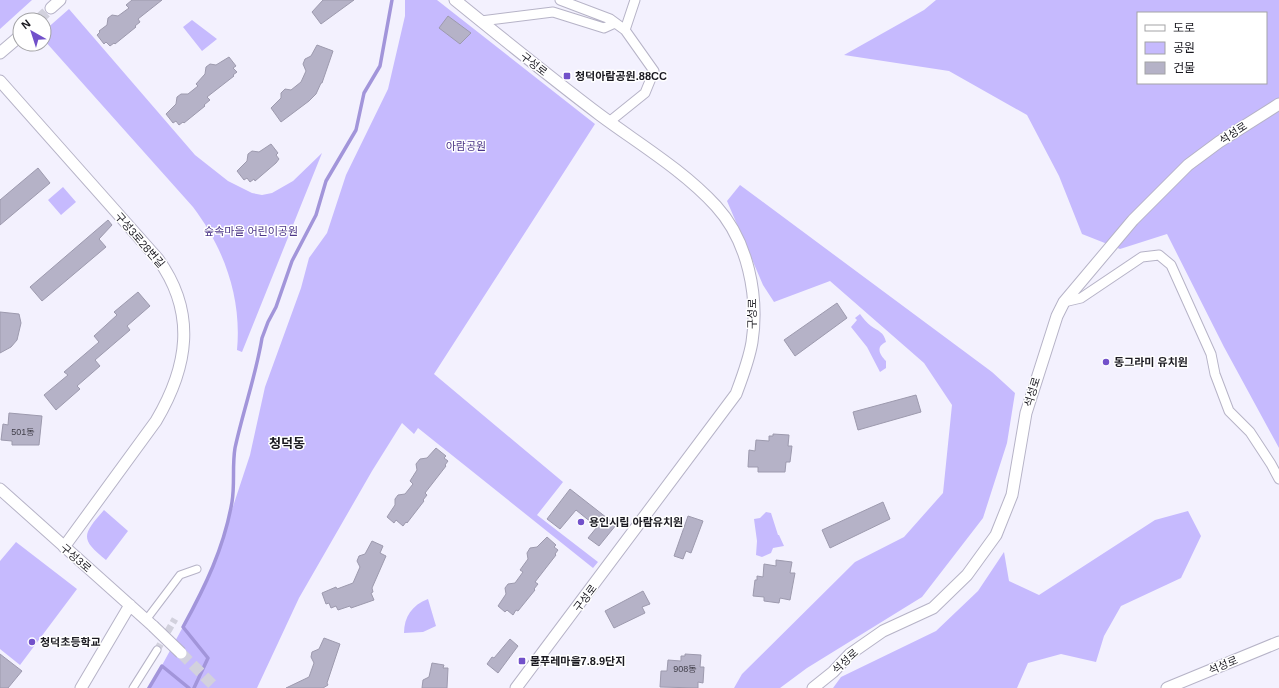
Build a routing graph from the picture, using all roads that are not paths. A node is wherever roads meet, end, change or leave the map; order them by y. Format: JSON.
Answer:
{"nodes":[{"id":1,"x":60,"y":0,"type":"edge"},
{"id":2,"x":455,"y":0,"type":"edge"},
{"id":3,"x":560,"y":0,"type":"edge"},
{"id":4,"x":635,"y":0,"type":"edge"},
{"id":5,"x":570,"y":2,"type":"edge"},
{"id":6,"x":51,"y":8,"type":"tunnel mouth"},
{"id":7,"x":481,"y":21,"type":"junction"},
{"id":8,"x":615,"y":23,"type":"junction"},
{"id":9,"x":625,"y":30,"type":"junction"},
{"id":10,"x":12,"y":43,"type":"edge"},
{"id":11,"x":0,"y":54,"type":"edge"},
{"id":12,"x":0,"y":81,"type":"edge"},
{"id":13,"x":1279,"y":104,"type":"edge"},
{"id":14,"x":609,"y":122,"type":"junction"},
{"id":15,"x":1064,"y":302,"type":"junction"},
{"id":16,"x":1279,"y":479,"type":"edge"},
{"id":17,"x":0,"y":489,"type":"edge"},
{"id":18,"x":64,"y":547,"type":"junction"},
{"id":19,"x":197,"y":569,"type":"dead end"},
{"id":20,"x":130,"y":605,"type":"junction"},
{"id":21,"x":150,"y":623,"type":"junction"},
{"id":22,"x":1279,"y":642,"type":"edge"},
{"id":23,"x":156,"y":650,"type":"tunnel mouth"},
{"id":24,"x":181,"y":654,"type":"tunnel mouth"},
{"id":25,"x":81,"y":688,"type":"edge"},
{"id":26,"x":133,"y":688,"type":"edge"},
{"id":27,"x":516,"y":688,"type":"edge"},
{"id":28,"x":813,"y":688,"type":"edge"},
{"id":29,"x":1167,"y":688,"type":"edge"}],
"edges":[{"from":1,"to":6,"type":"street"},
{"from":2,"to":7,"type":"street","name":"구성로"},
{"from":3,"to":5,"type":"street"},
{"from":4,"to":9,"type":"street"},
{"from":5,"to":8,"type":"street"},
{"from":7,"to":8,"type":"street"},
{"from":7,"to":14,"type":"street","name":"구성로"},
{"from":8,"to":9,"type":"street"},
{"from":9,"to":14,"type":"street"},
{"from":10,"to":11,"type":"street"},
{"from":12,"to":18,"type":"street","name":"구성3로28번길"},
{"from":13,"to":15,"type":"street","name":"석성로"},
{"from":14,"to":27,"type":"street","name":"구성로"},
{"from":15,"to":16,"type":"street"},
{"from":15,"to":28,"type":"street","name":"석성로"},
{"from":17,"to":18,"type":"street","name":"구성3로"},
{"from":18,"to":20,"type":"street","name":"구성3로"},
{"from":19,"to":21,"type":"street"},
{"from":20,"to":21,"type":"street","name":"구성3로"},
{"from":20,"to":25,"type":"street"},
{"from":21,"to":24,"type":"street","name":"구성3로","bridge":true},
{"from":22,"to":29,"type":"street","name":"석성로"},
{"from":23,"to":26,"type":"street"}]}
